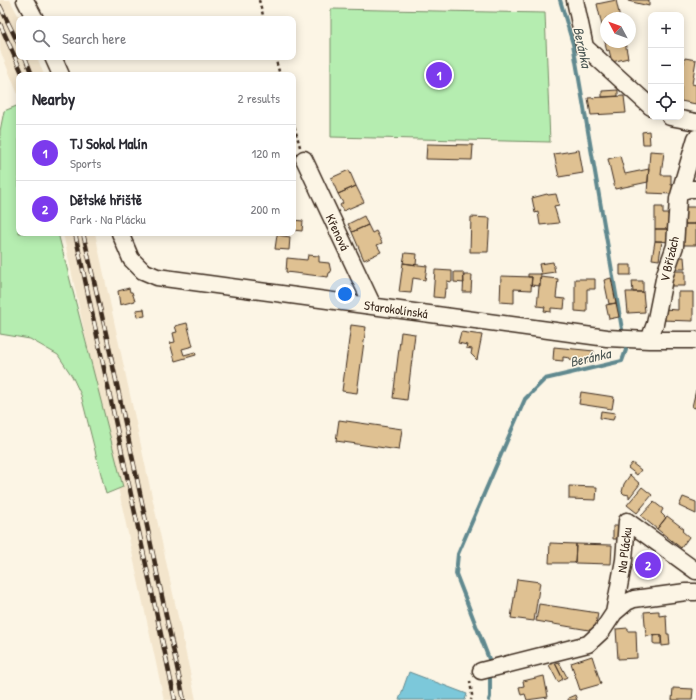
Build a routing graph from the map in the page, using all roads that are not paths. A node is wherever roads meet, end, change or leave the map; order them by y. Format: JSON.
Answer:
{"nodes":[{"id":1,"x":25,"y":0,"type":"edge"},
{"id":2,"x":575,"y":0,"type":"edge"},
{"id":3,"x":33,"y":16,"type":"edge"},
{"id":4,"x":54,"y":60,"type":"edge"},
{"id":5,"x":60,"y":72,"type":"edge"},
{"id":6,"x":648,"y":104,"type":"edge"},
{"id":7,"x":684,"y":120,"type":"edge"},
{"id":8,"x":696,"y":122,"type":"edge"},
{"id":9,"x":696,"y":138,"type":"edge"},
{"id":10,"x":304,"y":159,"type":"road end"},
{"id":11,"x":688,"y":191,"type":"edge"},
{"id":12,"x":121,"y":236,"type":"edge"},
{"id":13,"x":374,"y":306,"type":"junction"},
{"id":14,"x":649,"y":340,"type":"junction"},
{"id":15,"x":696,"y":340,"type":"edge"},
{"id":16,"x":696,"y":571,"type":"edge"},
{"id":17,"x":696,"y":592,"type":"edge"},
{"id":18,"x":614,"y":613,"type":"junction"},
{"id":19,"x":475,"y":674,"type":"road end"}],
"edges":[{"from":1,"to":3,"type":"street"},
{"from":2,"to":6,"type":"street"},
{"from":4,"to":5,"type":"street"},
{"from":7,"to":8,"type":"street"},
{"from":9,"to":11,"type":"street","name":"V Břízách"},
{"from":10,"to":13,"type":"street","name":"Křenová"},
{"from":11,"to":14,"type":"street","name":"V Břízách"},
{"from":12,"to":13,"type":"street","name":"Starokolínská"},
{"from":13,"to":14,"type":"street","name":"Starokolínská"},
{"from":14,"to":15,"type":"street","name":"Starokolínská"},
{"from":16,"to":18,"type":"street","name":"Na Plácku"},
{"from":17,"to":18,"type":"street","name":"Na Plácku"},
{"from":18,"to":19,"type":"street","name":"Na Plácku"}]}
